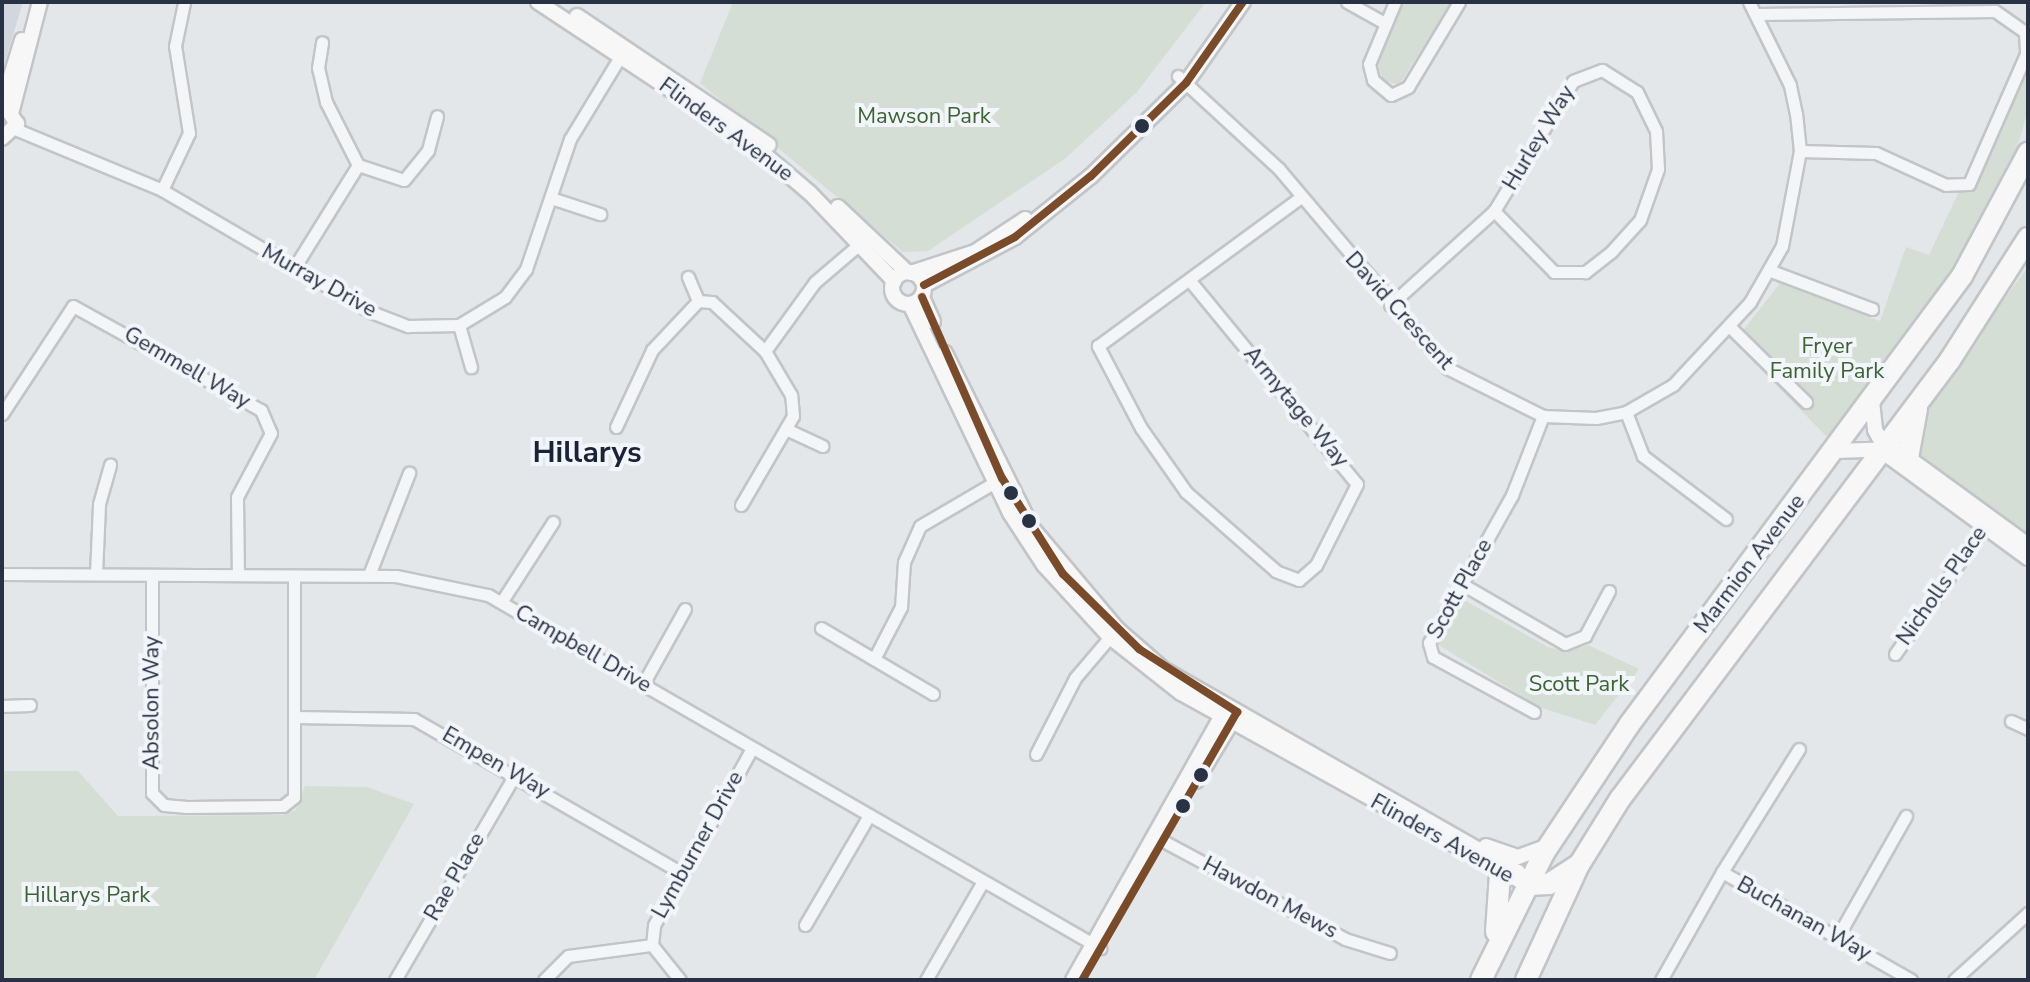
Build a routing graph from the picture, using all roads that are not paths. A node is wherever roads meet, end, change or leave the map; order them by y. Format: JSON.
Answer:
{"nodes":[{"id":1,"x":30,"y":2,"type":"edge"},
{"id":2,"x":40,"y":2,"type":"edge"},
{"id":3,"x":538,"y":2,"type":"edge"},
{"id":4,"x":556,"y":2,"type":"edge"},
{"id":5,"x":1232,"y":2,"type":"edge"},
{"id":6,"x":1243,"y":2,"type":"edge"},
{"id":7,"x":1347,"y":2,"type":"edge"},
{"id":8,"x":1395,"y":2,"type":"edge"},
{"id":9,"x":1459,"y":2,"type":"edge"},
{"id":10,"x":1749,"y":2,"type":"edge"},
{"id":11,"x":184,"y":3,"type":"edge"},
{"id":12,"x":1758,"y":14,"type":"junction"},
{"id":13,"x":1383,"y":22,"type":"junction"},
{"id":14,"x":322,"y":42,"type":"dead end"},
{"id":15,"x":623,"y":52,"type":"junction"},
{"id":16,"x":1182,"y":79,"type":"junction"},
{"id":17,"x":5,"y":107,"type":"edge"},
{"id":18,"x":437,"y":116,"type":"dead end"},
{"id":19,"x":15,"y":129,"type":"junction"},
{"id":20,"x":2,"y":139,"type":"edge"},
{"id":21,"x":1800,"y":151,"type":"junction"},
{"id":22,"x":2028,"y":153,"type":"edge"},
{"id":23,"x":358,"y":165,"type":"junction"},
{"id":24,"x":162,"y":190,"type":"junction"},
{"id":25,"x":1301,"y":197,"type":"junction"},
{"id":26,"x":551,"y":198,"type":"junction"},
{"id":27,"x":1494,"y":211,"type":"junction"},
{"id":28,"x":600,"y":214,"type":"dead end"},
{"id":29,"x":2028,"y":238,"type":"edge"},
{"id":30,"x":864,"y":240,"type":"junction"},
{"id":31,"x":294,"y":268,"type":"junction"},
{"id":32,"x":1771,"y":271,"type":"junction"},
{"id":33,"x":909,"y":272,"type":"junction"},
{"id":34,"x":688,"y":277,"type":"dead end"},
{"id":35,"x":894,"y":281,"type":"junction"},
{"id":36,"x":1191,"y":282,"type":"junction"},
{"id":37,"x":919,"y":296,"type":"junction"},
{"id":38,"x":698,"y":301,"type":"junction"},
{"id":39,"x":1390,"y":305,"type":"junction"},
{"id":40,"x":1872,"y":309,"type":"dead end"},
{"id":41,"x":459,"y":325,"type":"junction"},
{"id":42,"x":1730,"y":327,"type":"junction"},
{"id":43,"x":765,"y":351,"type":"junction"},
{"id":44,"x":471,"y":367,"type":"dead end"},
{"id":45,"x":1872,"y":401,"type":"junction"},
{"id":46,"x":1919,"y":401,"type":"junction"},
{"id":47,"x":1806,"y":402,"type":"dead end"},
{"id":48,"x":1626,"y":412,"type":"junction"},
{"id":49,"x":2,"y":414,"type":"edge"},
{"id":50,"x":1543,"y":416,"type":"junction"},
{"id":51,"x":616,"y":427,"type":"dead end"},
{"id":52,"x":788,"y":430,"type":"junction"},
{"id":53,"x":822,"y":446,"type":"dead end"},
{"id":54,"x":1885,"y":447,"type":"junction"},
{"id":55,"x":1835,"y":451,"type":"junction"},
{"id":56,"x":1908,"y":458,"type":"junction"},
{"id":57,"x":110,"y":465,"type":"dead end"},
{"id":58,"x":409,"y":473,"type":"dead end"},
{"id":59,"x":998,"y":480,"type":"junction"},
{"id":60,"x":741,"y":505,"type":"dead end"},
{"id":61,"x":1726,"y":519,"type":"dead end"},
{"id":62,"x":553,"y":522,"type":"dead end"},
{"id":63,"x":1988,"y":522,"type":"junction"},
{"id":64,"x":2028,"y":545,"type":"edge"},
{"id":65,"x":2028,"y":558,"type":"edge"},
{"id":66,"x":2,"y":574,"type":"edge"},
{"id":67,"x":96,"y":574,"type":"junction"},
{"id":68,"x":238,"y":574,"type":"junction"},
{"id":69,"x":152,"y":575,"type":"junction"},
{"id":70,"x":369,"y":575,"type":"junction"},
{"id":71,"x":294,"y":576,"type":"junction"},
{"id":72,"x":1462,"y":584,"type":"junction"},
{"id":73,"x":1609,"y":591,"type":"dead end"},
{"id":74,"x":502,"y":601,"type":"junction"},
{"id":75,"x":685,"y":609,"type":"dead end"},
{"id":76,"x":821,"y":628,"type":"dead end"},
{"id":77,"x":1113,"y":633,"type":"junction"},
{"id":78,"x":1895,"y":654,"type":"dead end"},
{"id":79,"x":874,"y":659,"type":"junction"},
{"id":80,"x":643,"y":684,"type":"junction"},
{"id":81,"x":933,"y":694,"type":"dead end"},
{"id":82,"x":30,"y":705,"type":"dead end"},
{"id":83,"x":2,"y":706,"type":"edge"},
{"id":84,"x":1534,"y":712,"type":"dead end"},
{"id":85,"x":1230,"y":714,"type":"junction"},
{"id":86,"x":295,"y":717,"type":"junction"},
{"id":87,"x":2011,"y":721,"type":"dead end"},
{"id":88,"x":2028,"y":729,"type":"edge"},
{"id":89,"x":1799,"y":749,"type":"dead end"},
{"id":90,"x":751,"y":750,"type":"junction"},
{"id":91,"x":1036,"y":754,"type":"dead end"},
{"id":92,"x":516,"y":773,"type":"junction"},
{"id":93,"x":1410,"y":810,"type":"junction"},
{"id":94,"x":1906,"y":816,"type":"dead end"},
{"id":95,"x":868,"y":817,"type":"junction"},
{"id":96,"x":1158,"y":838,"type":"junction"},
{"id":97,"x":1549,"y":846,"type":"junction"},
{"id":98,"x":1579,"y":865,"type":"junction"},
{"id":99,"x":680,"y":872,"type":"junction"},
{"id":100,"x":1722,"y":872,"type":"junction"},
{"id":101,"x":1500,"y":874,"type":"junction"},
{"id":102,"x":982,"y":883,"type":"junction"},
{"id":103,"x":1528,"y":885,"type":"junction"},
{"id":104,"x":2028,"y":913,"type":"edge"},
{"id":105,"x":1552,"y":922,"type":"junction"},
{"id":106,"x":805,"y":925,"type":"dead end"},
{"id":107,"x":1838,"y":936,"type":"junction"},
{"id":108,"x":652,"y":945,"type":"junction"},
{"id":109,"x":1097,"y":946,"type":"junction"},
{"id":110,"x":1390,"y":953,"type":"dead end"},
{"id":111,"x":1490,"y":955,"type":"junction"},
{"id":112,"x":395,"y":980,"type":"edge"},
{"id":113,"x":544,"y":980,"type":"edge"},
{"id":114,"x":680,"y":980,"type":"edge"},
{"id":115,"x":926,"y":980,"type":"edge"},
{"id":116,"x":1073,"y":980,"type":"edge"},
{"id":117,"x":1082,"y":980,"type":"edge"},
{"id":118,"x":1481,"y":980,"type":"edge"},
{"id":119,"x":1526,"y":980,"type":"edge"},
{"id":120,"x":1661,"y":980,"type":"edge"},
{"id":121,"x":1911,"y":980,"type":"edge"},
{"id":122,"x":1954,"y":980,"type":"edge"}],
"edges":[{"from":1,"to":17,"type":"main road"},
{"from":2,"to":17,"type":"main road"},
{"from":3,"to":15,"type":"main road","name":"Flinders Avenue"},
{"from":4,"to":15,"type":"main road","name":"Flinders Avenue"},
{"from":5,"to":16,"type":"main road"},
{"from":6,"to":16,"type":"main road"},
{"from":7,"to":13,"type":"street"},
{"from":8,"to":13,"type":"street"},
{"from":9,"to":13,"type":"street"},
{"from":10,"to":12,"type":"street","name":"David Crescent"},
{"from":11,"to":24,"type":"street"},
{"from":12,"to":21,"type":"street","name":"David Crescent"},
{"from":12,"to":21,"type":"street"},
{"from":14,"to":23,"type":"street"},
{"from":15,"to":26,"type":"street"},
{"from":15,"to":30,"type":"main road","name":"Flinders Avenue"},
{"from":16,"to":25,"type":"street","name":"David Crescent"},
{"from":16,"to":33,"type":"main road"},
{"from":16,"to":37,"type":"main road"},
{"from":17,"to":19,"type":"main road"},
{"from":18,"to":23,"type":"street"},
{"from":19,"to":20,"type":"main road"},
{"from":19,"to":24,"type":"street","name":"Murray Drive"},
{"from":21,"to":32,"type":"street","name":"David Crescent"},
{"from":22,"to":45,"type":"highway","name":"Marmion Avenue"},
{"from":23,"to":31,"type":"street"},
{"from":24,"to":31,"type":"street","name":"Murray Drive"},
{"from":25,"to":36,"type":"street","name":"Armytage Way"},
{"from":25,"to":39,"type":"street","name":"David Crescent"},
{"from":26,"to":28,"type":"street"},
{"from":26,"to":41,"type":"street"},
{"from":27,"to":27,"type":"street","name":"Hurley Way"},
{"from":27,"to":39,"type":"street","name":"Hurley Way"},
{"from":29,"to":46,"type":"highway","name":"Marmion Avenue"},
{"from":30,"to":33,"type":"main road","name":"Flinders Avenue"},
{"from":30,"to":35,"type":"main road","name":"Flinders Avenue"},
{"from":30,"to":43,"type":"street"},
{"from":31,"to":41,"type":"street","name":"Murray Drive"},
{"from":32,"to":40,"type":"street"},
{"from":32,"to":42,"type":"street","name":"David Crescent"},
{"from":33,"to":35,"type":"main road"},
{"from":33,"to":37,"type":"main road","name":"Flinders Avenue"},
{"from":34,"to":38,"type":"street"},
{"from":35,"to":37,"type":"main road","name":"Flinders Avenue"},
{"from":36,"to":36,"type":"street","name":"Armytage Way"},
{"from":37,"to":59,"type":"main road","name":"Flinders Avenue"},
{"from":38,"to":43,"type":"street"},
{"from":38,"to":51,"type":"street"},
{"from":39,"to":50,"type":"street","name":"David Crescent"},
{"from":41,"to":44,"type":"street"},
{"from":42,"to":47,"type":"street"},
{"from":42,"to":48,"type":"street","name":"David Crescent"},
{"from":43,"to":52,"type":"street"},
{"from":45,"to":54,"type":"main road"},
{"from":45,"to":55,"type":"highway","name":"Marmion Avenue"},
{"from":46,"to":54,"type":"highway","name":"Marmion Avenue"},
{"from":46,"to":56,"type":"highway"},
{"from":48,"to":50,"type":"street","name":"David Crescent"},
{"from":48,"to":61,"type":"street"},
{"from":49,"to":68,"type":"street","name":"Gemmell Way"},
{"from":50,"to":72,"type":"street","name":"Scott Place"},
{"from":52,"to":53,"type":"street"},
{"from":52,"to":60,"type":"street"},
{"from":54,"to":55,"type":"main road"},
{"from":54,"to":56,"type":"main road"},
{"from":54,"to":63,"type":"main road"},
{"from":54,"to":98,"type":"highway","name":"Marmion Avenue"},
{"from":55,"to":97,"type":"highway","name":"Marmion Avenue"},
{"from":56,"to":63,"type":"main road"},
{"from":57,"to":67,"type":"street"},
{"from":58,"to":70,"type":"street"},
{"from":59,"to":77,"type":"main road","name":"Flinders Avenue"},
{"from":59,"to":79,"type":"street"},
{"from":62,"to":74,"type":"street"},
{"from":63,"to":64,"type":"main road"},
{"from":63,"to":65,"type":"main road"},
{"from":63,"to":78,"type":"street","name":"Nicholls Place"},
{"from":66,"to":67,"type":"street","name":"Campbell Drive"},
{"from":67,"to":69,"type":"street","name":"Campbell Drive"},
{"from":68,"to":69,"type":"street","name":"Campbell Drive"},
{"from":68,"to":71,"type":"street","name":"Campbell Drive"},
{"from":69,"to":86,"type":"street","name":"Absolon Way"},
{"from":70,"to":71,"type":"street","name":"Campbell Drive"},
{"from":70,"to":74,"type":"street","name":"Campbell Drive"},
{"from":71,"to":86,"type":"street","name":"Absolon Way"},
{"from":72,"to":73,"type":"street"},
{"from":72,"to":84,"type":"street","name":"Scott Place"},
{"from":74,"to":80,"type":"street","name":"Campbell Drive"},
{"from":75,"to":80,"type":"street"},
{"from":76,"to":79,"type":"street"},
{"from":77,"to":85,"type":"main road","name":"Flinders Avenue"},
{"from":77,"to":91,"type":"street"},
{"from":79,"to":81,"type":"street"},
{"from":80,"to":90,"type":"street","name":"Campbell Drive"},
{"from":82,"to":83,"type":"street"},
{"from":85,"to":93,"type":"main road","name":"Flinders Avenue"},
{"from":85,"to":96,"type":"main road"},
{"from":85,"to":101,"type":"main road","name":"Flinders Avenue"},
{"from":86,"to":92,"type":"street","name":"Empen Way"},
{"from":87,"to":88,"type":"street"},
{"from":89,"to":100,"type":"street"},
{"from":90,"to":95,"type":"street","name":"Campbell Drive"},
{"from":90,"to":99,"type":"street","name":"Lymburner Drive"},
{"from":92,"to":99,"type":"street","name":"Empen Way"},
{"from":92,"to":112,"type":"street","name":"Rae Place"},
{"from":93,"to":97,"type":"main road"},
{"from":93,"to":103,"type":"main road","name":"Flinders Avenue"},
{"from":94,"to":107,"type":"street"},
{"from":95,"to":102,"type":"street","name":"Campbell Drive"},
{"from":95,"to":106,"type":"street"},
{"from":96,"to":109,"type":"main road"},
{"from":96,"to":110,"type":"street","name":"Hawdon Mews"},
{"from":97,"to":103,"type":"highway","name":"Marmion Avenue"},
{"from":98,"to":103,"type":"highway"},
{"from":98,"to":105,"type":"highway","name":"Marmion Avenue"},
{"from":99,"to":108,"type":"street","name":"Lymburner Drive"},
{"from":100,"to":107,"type":"street","name":"Buchanan Way"},
{"from":100,"to":120,"type":"street","name":"Buchanan Way"},
{"from":101,"to":103,"type":"main road","name":"Flinders Avenue"},
{"from":101,"to":111,"type":"highway"},
{"from":102,"to":109,"type":"street","name":"Campbell Drive"},
{"from":102,"to":115,"type":"street"},
{"from":103,"to":105,"type":"highway"},
{"from":103,"to":111,"type":"highway","name":"Marmion Avenue"},
{"from":104,"to":122,"type":"street"},
{"from":105,"to":119,"type":"highway","name":"Marmion Avenue"},
{"from":107,"to":121,"type":"street","name":"Buchanan Way"},
{"from":108,"to":113,"type":"street"},
{"from":108,"to":114,"type":"street","name":"Lymburner Drive"},
{"from":109,"to":116,"type":"main road"},
{"from":109,"to":117,"type":"main road"},
{"from":111,"to":118,"type":"highway","name":"Marmion Avenue"}]}
